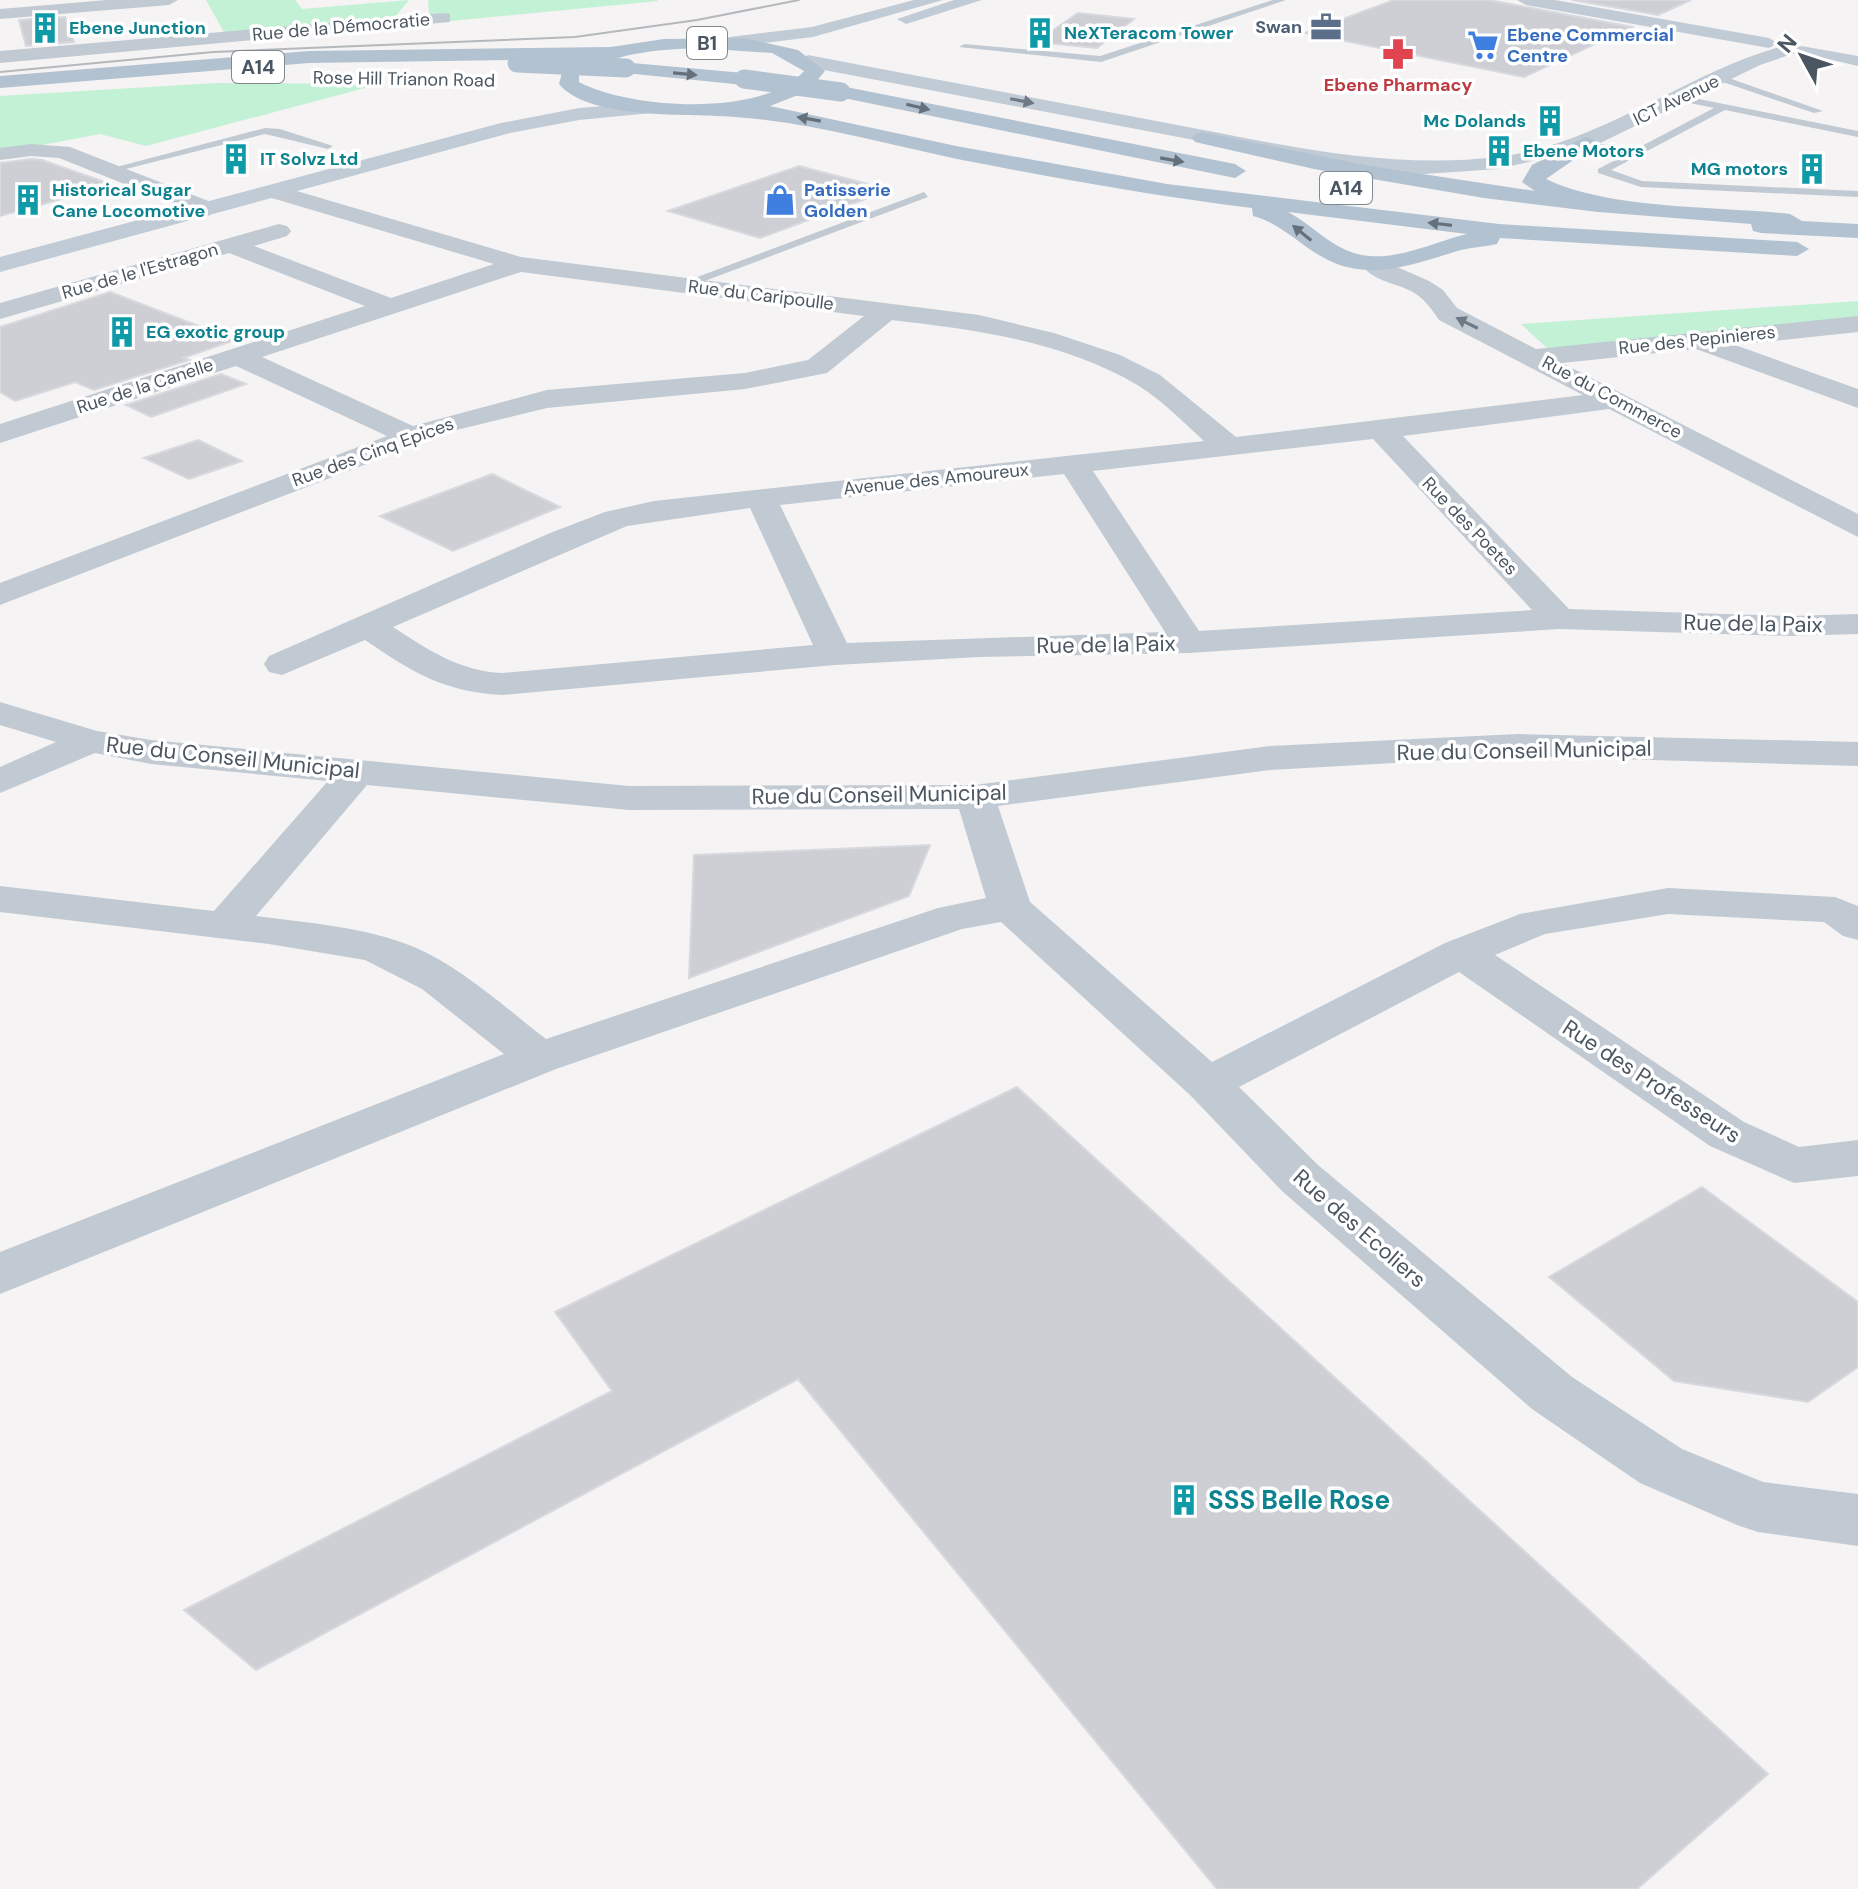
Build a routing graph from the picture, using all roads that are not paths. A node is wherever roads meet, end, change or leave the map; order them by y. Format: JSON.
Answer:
{"nodes":[{"id":1,"x":169,"y":0,"type":"edge"},
{"id":2,"x":420,"y":0,"type":"edge"},
{"id":3,"x":934,"y":0,"type":"edge"},
{"id":4,"x":973,"y":0,"type":"edge"},
{"id":5,"x":1282,"y":0,"type":"edge"},
{"id":6,"x":1526,"y":0,"type":"edge"},
{"id":7,"x":0,"y":14,"type":"edge"},
{"id":8,"x":444,"y":18,"type":"dead end"},
{"id":9,"x":411,"y":20,"type":"junction"},
{"id":10,"x":722,"y":43,"type":"junction"},
{"id":11,"x":1786,"y":47,"type":"junction"},
{"id":12,"x":611,"y":53,"type":"junction"},
{"id":13,"x":1057,"y":56,"type":"junction"},
{"id":14,"x":0,"y":57,"type":"edge"},
{"id":15,"x":804,"y":59,"type":"junction"},
{"id":16,"x":1856,"y":62,"type":"edge"},
{"id":17,"x":1008,"y":63,"type":"dead end"},
{"id":18,"x":1033,"y":66,"type":"dead end"},
{"id":19,"x":513,"y":72,"type":"junction"},
{"id":20,"x":307,"y":77,"type":"dead end"},
{"id":21,"x":1720,"y":78,"type":"junction"},
{"id":22,"x":0,"y":83,"type":"edge"},
{"id":23,"x":572,"y":87,"type":"junction"},
{"id":24,"x":0,"y":90,"type":"edge"},
{"id":25,"x":1679,"y":98,"type":"junction"},
{"id":26,"x":655,"y":108,"type":"junction"},
{"id":27,"x":1722,"y":108,"type":"junction"},
{"id":28,"x":700,"y":109,"type":"junction"},
{"id":29,"x":1818,"y":111,"type":"dead end"},
{"id":30,"x":508,"y":127,"type":"junction"},
{"id":31,"x":1180,"y":132,"type":"junction"},
{"id":32,"x":1858,"y":134,"type":"edge"},
{"id":33,"x":1585,"y":143,"type":"junction"},
{"id":34,"x":328,"y":146,"type":"dead end"},
{"id":35,"x":956,"y":152,"type":"junction"},
{"id":36,"x":1635,"y":152,"type":"junction"},
{"id":37,"x":0,"y":154,"type":"edge"},
{"id":38,"x":110,"y":170,"type":"junction"},
{"id":39,"x":273,"y":191,"type":"junction"},
{"id":40,"x":1858,"y":194,"type":"edge"},
{"id":41,"x":924,"y":195,"type":"dead end"},
{"id":42,"x":208,"y":209,"type":"junction"},
{"id":43,"x":1800,"y":222,"type":"junction"},
{"id":44,"x":1858,"y":224,"type":"edge"},
{"id":45,"x":279,"y":231,"type":"dead end"},
{"id":46,"x":1858,"y":231,"type":"edge"},
{"id":47,"x":230,"y":245,"type":"junction"},
{"id":48,"x":1797,"y":249,"type":"junction"},
{"id":49,"x":1858,"y":249,"type":"edge"},
{"id":50,"x":1372,"y":263,"type":"junction"},
{"id":51,"x":519,"y":264,"type":"junction"},
{"id":52,"x":0,"y":265,"type":"edge"},
{"id":53,"x":682,"y":285,"type":"junction"},
{"id":54,"x":389,"y":306,"type":"junction"},
{"id":55,"x":0,"y":311,"type":"edge"},
{"id":56,"x":887,"y":311,"type":"junction"},
{"id":57,"x":1858,"y":324,"type":"edge"},
{"id":58,"x":1817,"y":328,"type":"junction"},
{"id":59,"x":1695,"y":340,"type":"junction"},
{"id":60,"x":1858,"y":343,"type":"edge"},
{"id":61,"x":238,"y":356,"type":"junction"},
{"id":62,"x":1537,"y":357,"type":"junction"},
{"id":63,"x":1617,"y":399,"type":"junction"},
{"id":64,"x":1858,"y":399,"type":"edge"},
{"id":65,"x":1383,"y":432,"type":"junction"},
{"id":66,"x":0,"y":434,"type":"edge"},
{"id":67,"x":409,"y":435,"type":"junction"},
{"id":68,"x":1227,"y":445,"type":"junction"},
{"id":69,"x":1073,"y":464,"type":"junction"},
{"id":70,"x":761,"y":498,"type":"junction"},
{"id":71,"x":1858,"y":527,"type":"edge"},
{"id":72,"x":0,"y":595,"type":"edge"},
{"id":73,"x":1559,"y":619,"type":"junction"},
{"id":74,"x":1858,"y":624,"type":"edge"},
{"id":75,"x":369,"y":627,"type":"junction"},
{"id":76,"x":1189,"y":642,"type":"junction"},
{"id":77,"x":835,"y":654,"type":"junction"},
{"id":78,"x":282,"y":664,"type":"dead end"},
{"id":79,"x":0,"y":713,"type":"edge"},
{"id":80,"x":91,"y":741,"type":"junction"},
{"id":81,"x":1858,"y":754,"type":"edge"},
{"id":82,"x":357,"y":772,"type":"junction"},
{"id":83,"x":0,"y":781,"type":"edge"},
{"id":84,"x":975,"y":797,"type":"junction"},
{"id":85,"x":0,"y":899,"type":"edge"},
{"id":86,"x":1010,"y":907,"type":"junction"},
{"id":87,"x":227,"y":923,"type":"junction"},
{"id":88,"x":1858,"y":927,"type":"edge"},
{"id":89,"x":1461,"y":953,"type":"junction"},
{"id":90,"x":539,"y":1058,"type":"junction"},
{"id":91,"x":1207,"y":1084,"type":"junction"},
{"id":92,"x":1858,"y":1158,"type":"edge"},
{"id":93,"x":0,"y":1274,"type":"edge"},
{"id":94,"x":1858,"y":1520,"type":"edge"}],
"edges":[{"from":1,"to":7,"type":"street"},
{"from":2,"to":9,"type":"street"},
{"from":3,"to":10,"type":"main road","number":"B1"},
{"from":4,"to":15,"type":"main road"},
{"from":5,"to":13,"type":"lane"},
{"from":6,"to":11,"type":"main road"},
{"from":8,"to":9,"type":"street","name":"Rue de la Démocratie"},
{"from":9,"to":14,"type":"street","name":"Rue de la Démocratie"},
{"from":10,"to":12,"type":"main road","number":"B1"},
{"from":10,"to":15,"type":"main road","number":"B1"},
{"from":11,"to":16,"type":"main road"},
{"from":11,"to":21,"type":"main road","name":"ICT Avenue"},
{"from":12,"to":22,"type":"main road"},
{"from":12,"to":23,"type":"main road","number":"B1"},
{"from":13,"to":17,"type":"lane"},
{"from":13,"to":18,"type":"lane"},
{"from":15,"to":28,"type":"main road","number":"B1"},
{"from":15,"to":31,"type":"main road","name":"ICT Avenue","one_way":true},
{"from":19,"to":22,"type":"main road","number":"A14"},
{"from":19,"to":23,"type":"main road","name":"Rose Hill Trianon Road"},
{"from":19,"to":46,"type":"main road","number":"A14","one_way":true,"bridge":true},
{"from":20,"to":24,"type":"main road","name":"Rose Hill Trianon Road"},
{"from":21,"to":25,"type":"main road","name":"ICT Avenue"},
{"from":21,"to":29,"type":"lane"},
{"from":23,"to":26,"type":"main road","number":"B1"},
{"from":23,"to":30,"type":"main road","number":"B1"},
{"from":25,"to":27,"type":"lane"},
{"from":25,"to":33,"type":"main road","name":"ICT Avenue"},
{"from":26,"to":28,"type":"main road","number":"B1"},
{"from":26,"to":30,"type":"main road","number":"B1"},
{"from":27,"to":32,"type":"lane"},
{"from":27,"to":36,"type":"lane"},
{"from":35,"to":28,"type":"main road","number":"A14","one_way":true},
{"from":30,"to":39,"type":"main road","number":"B1"},
{"from":31,"to":33,"type":"main road","name":"ICT Avenue"},
{"from":31,"to":43,"type":"main road"},
{"from":33,"to":36,"type":"lane"},
{"from":33,"to":43,"type":"main road"},
{"from":34,"to":38,"type":"lane"},
{"from":48,"to":35,"type":"main road","number":"A14","one_way":true},
{"from":50,"to":35,"type":"main road","one_way":true},
{"from":36,"to":40,"type":"lane"},
{"from":37,"to":38,"type":"street"},
{"from":38,"to":42,"type":"street"},
{"from":39,"to":42,"type":"main road","number":"B1"},
{"from":39,"to":51,"type":"street","name":"Rue du Caripoulle"},
{"from":41,"to":53,"type":"lane"},
{"from":42,"to":52,"type":"main road","number":"B1"},
{"from":43,"to":44,"type":"main road"},
{"from":45,"to":47,"type":"street","name":"Rue de le I'Estragon"},
{"from":47,"to":54,"type":"street"},
{"from":47,"to":55,"type":"street","name":"Rue de le I'Estragon"},
{"from":48,"to":49,"type":"main road","number":"A14"},
{"from":48,"to":50,"type":"main road"},
{"from":62,"to":50,"type":"street","name":"Rue du Commerce","one_way":true},
{"from":51,"to":53,"type":"street","name":"Rue du Caripoulle"},
{"from":51,"to":54,"type":"street","name":"Rue de la Canelle"},
{"from":53,"to":56,"type":"street","name":"Rue du Caripoulle"},
{"from":54,"to":61,"type":"street","name":"Rue de la Canelle"},
{"from":56,"to":67,"type":"street","name":"Rue des Cinq Epices"},
{"from":56,"to":68,"type":"street","name":"Rue du Caripoulle"},
{"from":57,"to":58,"type":"street","name":"Rue des Pepinieres"},
{"from":58,"to":59,"type":"street","name":"Rue des Pepinieres"},
{"from":58,"to":60,"type":"street"},
{"from":59,"to":62,"type":"street","name":"Rue des Pepinieres"},
{"from":59,"to":64,"type":"street"},
{"from":61,"to":66,"type":"street","name":"Rue de la Canelle"},
{"from":61,"to":67,"type":"street"},
{"from":62,"to":63,"type":"street","name":"Rue du Commerce"},
{"from":63,"to":65,"type":"street","name":"Avenue des Amoureux"},
{"from":63,"to":71,"type":"street","name":"Rue du Commerce"},
{"from":65,"to":68,"type":"street","name":"Avenue des Amoureux"},
{"from":65,"to":73,"type":"street","name":"Rue des Poetes"},
{"from":67,"to":72,"type":"street","name":"Rue des Cinq Epices"},
{"from":68,"to":69,"type":"street","name":"Avenue des Amoureux"},
{"from":69,"to":70,"type":"street","name":"Avenue des Amoureux"},
{"from":69,"to":76,"type":"street"},
{"from":70,"to":75,"type":"street","name":"Avenue des Amoureux"},
{"from":70,"to":77,"type":"street"},
{"from":73,"to":74,"type":"street","name":"Rue de la Paix"},
{"from":73,"to":76,"type":"street","name":"Rue de la Paix"},
{"from":75,"to":77,"type":"street","name":"Rue de la Paix"},
{"from":75,"to":78,"type":"street","name":"Avenue des Amoureux"},
{"from":76,"to":77,"type":"street","name":"Rue de la Paix"},
{"from":79,"to":80,"type":"street","name":"Rue du Conseil Municipal"},
{"from":80,"to":82,"type":"street","name":"Rue du Conseil Municipal"},
{"from":80,"to":83,"type":"street"},
{"from":81,"to":84,"type":"street","name":"Rue du Conseil Municipal"},
{"from":82,"to":84,"type":"street","name":"Rue du Conseil Municipal"},
{"from":82,"to":87,"type":"street"},
{"from":84,"to":86,"type":"street"},
{"from":85,"to":87,"type":"street"},
{"from":86,"to":90,"type":"street"},
{"from":86,"to":91,"type":"street","name":"Rue des Ecoliers"},
{"from":87,"to":90,"type":"street"},
{"from":88,"to":89,"type":"street"},
{"from":89,"to":91,"type":"street"},
{"from":89,"to":92,"type":"street","name":"Rue des Professeurs"},
{"from":90,"to":93,"type":"street"},
{"from":91,"to":94,"type":"street","name":"Rue des Ecoliers"}]}
